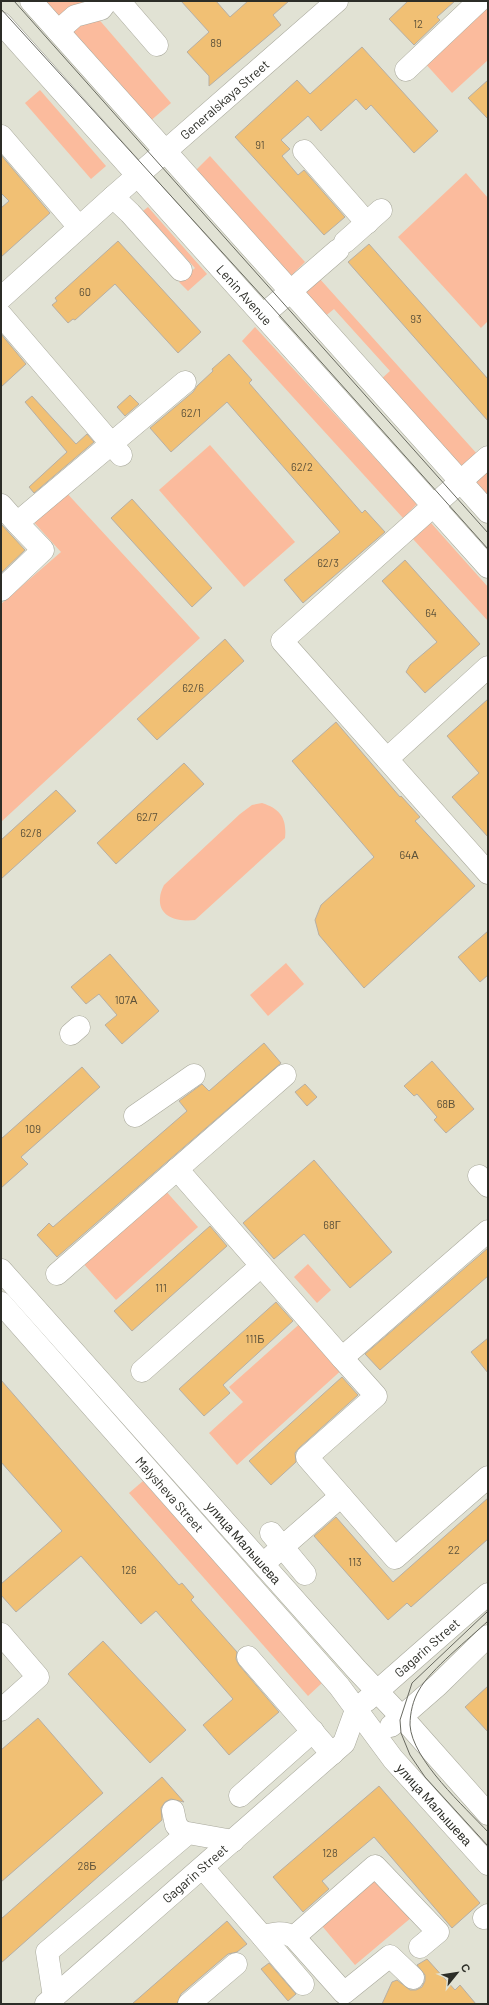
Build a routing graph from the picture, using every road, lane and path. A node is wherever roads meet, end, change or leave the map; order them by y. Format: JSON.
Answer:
{"nodes":[{"id":1,"x":31,"y":1,"type":"edge"},
{"id":2,"x":107,"y":1,"type":"edge"},
{"id":3,"x":120,"y":1,"type":"edge"},
{"id":4,"x":337,"y":1,"type":"edge"},
{"id":5,"x":479,"y":1,"type":"edge"},
{"id":6,"x":1,"y":23,"type":"edge"},
{"id":7,"x":58,"y":31,"type":"junction"},
{"id":8,"x":157,"y":45,"type":"dead end"},
{"id":9,"x":406,"y":70,"type":"dead end"},
{"id":10,"x":1,"y":136,"type":"edge"},
{"id":11,"x":166,"y":151,"type":"junction"},
{"id":12,"x":304,"y":151,"type":"dead end"},
{"id":13,"x":138,"y":175,"type":"junction"},
{"id":14,"x":113,"y":197,"type":"junction"},
{"id":15,"x":80,"y":227,"type":"junction"},
{"id":16,"x":181,"y":270,"type":"dead end"},
{"id":17,"x":290,"y":291,"type":"junction"},
{"id":18,"x":1,"y":298,"type":"edge"},
{"id":19,"x":1,"y":315,"type":"edge"},
{"id":20,"x":263,"y":315,"type":"junction"},
{"id":21,"x":185,"y":382,"type":"dead end"},
{"id":22,"x":117,"y":450,"type":"junction"},
{"id":23,"x":488,"y":457,"type":"edge"},
{"id":24,"x":460,"y":481,"type":"junction"},
{"id":25,"x":1,"y":505,"type":"edge"},
{"id":26,"x":433,"y":505,"type":"junction"},
{"id":27,"x":488,"y":512,"type":"edge"},
{"id":28,"x":17,"y":523,"type":"junction"},
{"id":29,"x":488,"y":567,"type":"edge"},
{"id":30,"x":1,"y":590,"type":"edge"},
{"id":31,"x":488,"y":667,"type":"edge"},
{"id":32,"x":387,"y":759,"type":"junction"},
{"id":33,"x":488,"y":873,"type":"edge"},
{"id":34,"x":194,"y":1075,"type":"dead end"},
{"id":35,"x":285,"y":1075,"type":"dead end"},
{"id":36,"x":135,"y":1116,"type":"dead end"},
{"id":37,"x":177,"y":1170,"type":"junction"},
{"id":38,"x":487,"y":1233,"type":"edge"},
{"id":39,"x":261,"y":1266,"type":"junction"},
{"id":40,"x":1,"y":1270,"type":"edge"},
{"id":41,"x":57,"y":1274,"type":"dead end"},
{"id":42,"x":1,"y":1303,"type":"edge"},
{"id":43,"x":342,"y":1358,"type":"junction"},
{"id":44,"x":142,"y":1371,"type":"dead end"},
{"id":45,"x":488,"y":1477,"type":"edge"},
{"id":46,"x":341,"y":1496,"type":"junction"},
{"id":47,"x":276,"y":1540,"type":"junction"},
{"id":48,"x":263,"y":1564,"type":"junction"},
{"id":49,"x":305,"y":1574,"type":"dead end"},
{"id":50,"x":488,"y":1594,"type":"edge"},
{"id":51,"x":1,"y":1634,"type":"edge"},
{"id":52,"x":488,"y":1636,"type":"edge"},
{"id":53,"x":248,"y":1657,"type":"dead end"},
{"id":54,"x":376,"y":1691,"type":"junction"},
{"id":55,"x":1,"y":1710,"type":"edge"},
{"id":56,"x":356,"y":1710,"type":"junction"},
{"id":57,"x":402,"y":1718,"type":"junction"},
{"id":58,"x":313,"y":1731,"type":"junction"},
{"id":59,"x":377,"y":1736,"type":"junction"},
{"id":60,"x":338,"y":1748,"type":"junction"},
{"id":61,"x":240,"y":1796,"type":"dead end"},
{"id":62,"x":173,"y":1811,"type":"dead end"},
{"id":63,"x":488,"y":1814,"type":"edge"},
{"id":64,"x":185,"y":1835,"type":"junction"},
{"id":65,"x":233,"y":1842,"type":"junction"},
{"id":66,"x":488,"y":1864,"type":"edge"},
{"id":67,"x":203,"y":1868,"type":"junction"},
{"id":68,"x":263,"y":1937,"type":"junction"},
{"id":69,"x":294,"y":1937,"type":"junction"},
{"id":70,"x":420,"y":1947,"type":"dead end"},
{"id":71,"x":236,"y":1964,"type":"dead end"},
{"id":72,"x":412,"y":1978,"type":"dead end"},
{"id":73,"x":303,"y":1984,"type":"dead end"},
{"id":74,"x":50,"y":2000,"type":"edge"},
{"id":75,"x":190,"y":2004,"type":"edge"}],
"edges":[{"from":1,"to":7,"type":"main road"},
{"from":2,"to":7,"type":"main road"},
{"from":3,"to":8,"type":"main road"},
{"from":4,"to":11,"type":"main road","name":"Generalskaya Street"},
{"from":5,"to":9,"type":"main road"},
{"from":6,"to":13,"type":"main road","name":"Lenin Avenue"},
{"from":7,"to":11,"type":"main road"},
{"from":10,"to":15,"type":"main road"},
{"from":11,"to":13,"type":"main road","name":"Generalskaya Street"},
{"from":11,"to":17,"type":"main road"},
{"from":12,"to":17,"type":"main road"},
{"from":13,"to":14,"type":"main road","name":"Generalskaya Street"},
{"from":13,"to":20,"type":"main road","name":"Lenin Avenue"},
{"from":14,"to":15,"type":"main road","name":"Generalskaya Street"},
{"from":14,"to":16,"type":"main road"},
{"from":15,"to":18,"type":"main road","name":"Generalskaya Street"},
{"from":17,"to":20,"type":"main road"},
{"from":17,"to":24,"type":"main road"},
{"from":19,"to":22,"type":"main road"},
{"from":20,"to":26,"type":"main road","name":"Lenin Avenue"},
{"from":21,"to":22,"type":"main road"},
{"from":22,"to":28,"type":"main road"},
{"from":23,"to":24,"type":"main road"},
{"from":24,"to":26,"type":"main road"},
{"from":24,"to":27,"type":"main road"},
{"from":25,"to":28,"type":"main road"},
{"from":26,"to":29,"type":"main road","name":"Lenin Avenue"},
{"from":26,"to":32,"type":"main road"},
{"from":28,"to":30,"type":"main road"},
{"from":31,"to":32,"type":"main road"},
{"from":32,"to":33,"type":"main road"},
{"from":34,"to":36,"type":"main road"},
{"from":35,"to":37,"type":"main road"},
{"from":37,"to":39,"type":"main road"},
{"from":37,"to":41,"type":"main road"},
{"from":38,"to":43,"type":"main road"},
{"from":39,"to":43,"type":"main road"},
{"from":39,"to":44,"type":"main road"},
{"from":40,"to":48,"type":"main road","name":"улица Малышева"},
{"from":42,"to":56,"type":"main road","name":"улица Малышева"},
{"from":43,"to":46,"type":"main road"},
{"from":45,"to":46,"type":"main road"},
{"from":46,"to":47,"type":"main road"},
{"from":47,"to":48,"type":"main road"},
{"from":47,"to":49,"type":"main road"},
{"from":48,"to":54,"type":"main road","name":"улица Малышева"},
{"from":50,"to":54,"type":"main road","name":"Gagarin Street"},
{"from":51,"to":55,"type":"main road"},
{"from":52,"to":57,"type":"main road","name":"Gagarin Street"},
{"from":53,"to":58,"type":"main road"},
{"from":54,"to":56,"type":"main road","name":"Gagarin Street"},
{"from":54,"to":57,"type":"main road","name":"улица Малышева"},
{"from":56,"to":59,"type":"main road","name":"улица Малышева"},
{"from":56,"to":60,"type":"main road","name":"Gagarin Street"},
{"from":57,"to":59,"type":"main road","name":"Gagarin Street"},
{"from":57,"to":63,"type":"main road","name":"улица Малышева"},
{"from":58,"to":60,"type":"main road"},
{"from":58,"to":61,"type":"main road"},
{"from":59,"to":60,"type":"main road","name":"Gagarin Street"},
{"from":59,"to":66,"type":"main road","name":"улица Малышева"},
{"from":60,"to":65,"type":"main road","name":"Gagarin Street"},
{"from":62,"to":64,"type":"main road"},
{"from":64,"to":65,"type":"main road"},
{"from":64,"to":74,"type":"main road"},
{"from":65,"to":67,"type":"main road","name":"Gagarin Street"},
{"from":67,"to":68,"type":"main road"},
{"from":67,"to":74,"type":"main road","name":"Gagarin Street"},
{"from":68,"to":69,"type":"main road"},
{"from":68,"to":73,"type":"main road"},
{"from":69,"to":70,"type":"main road"},
{"from":69,"to":72,"type":"main road"},
{"from":71,"to":75,"type":"main road"}]}
